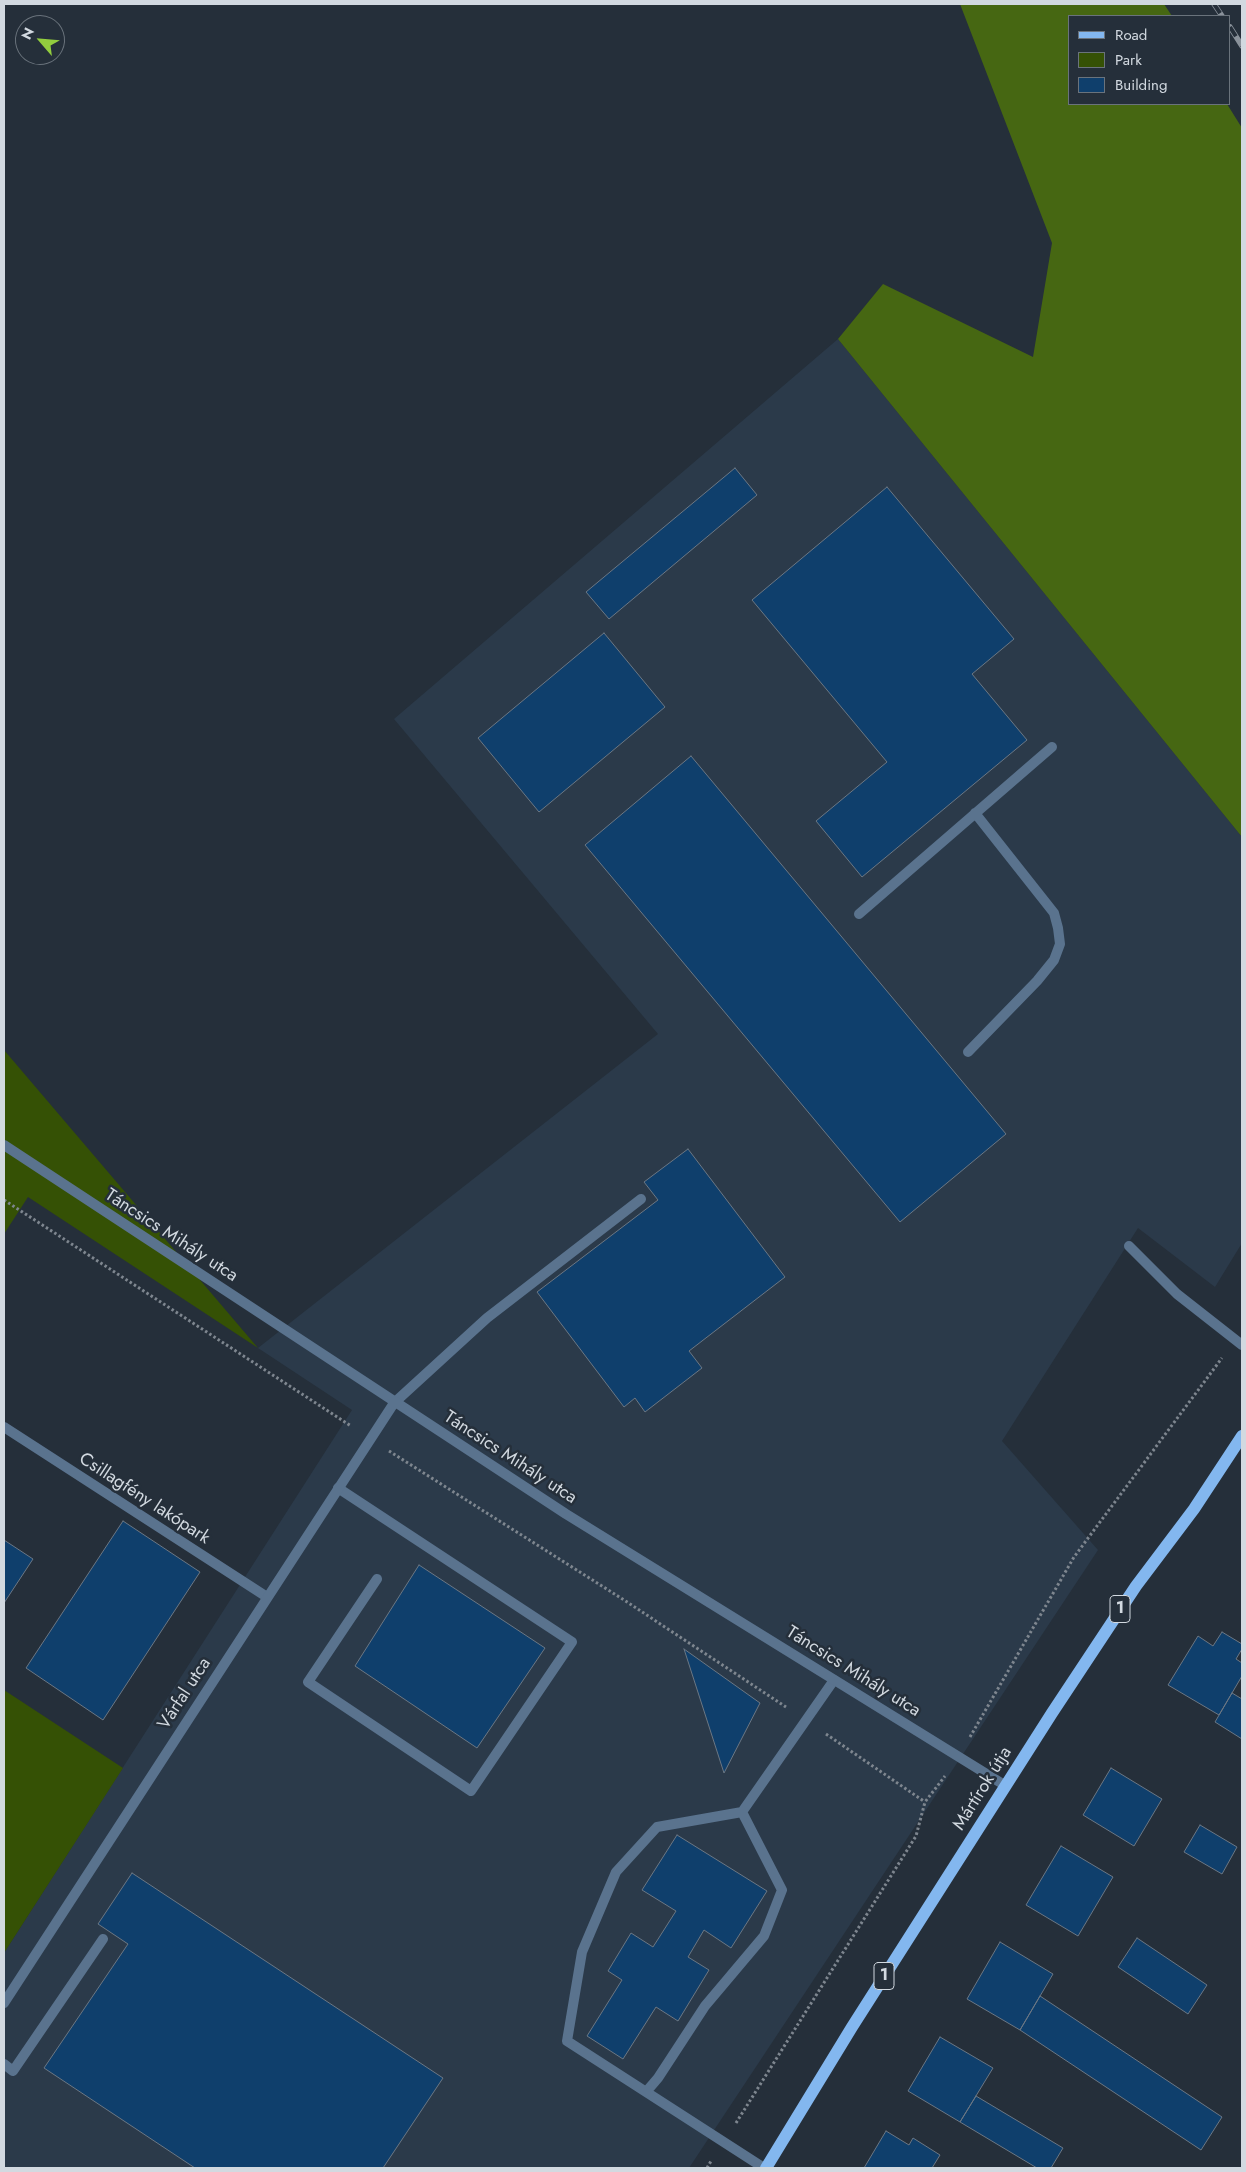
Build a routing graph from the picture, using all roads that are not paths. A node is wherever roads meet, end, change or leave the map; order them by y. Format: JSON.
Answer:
{"nodes":[{"id":1,"x":1052,"y":747,"type":"dead end"},
{"id":2,"x":975,"y":813,"type":"junction"},
{"id":3,"x":859,"y":914,"type":"dead end"},
{"id":4,"x":968,"y":1052,"type":"dead end"},
{"id":5,"x":4,"y":1145,"type":"edge"},
{"id":6,"x":641,"y":1199,"type":"dead end"},
{"id":7,"x":1129,"y":1246,"type":"dead end"},
{"id":8,"x":1239,"y":1342,"type":"edge"},
{"id":9,"x":394,"y":1403,"type":"junction"},
{"id":10,"x":4,"y":1427,"type":"edge"},
{"id":11,"x":1242,"y":1436,"type":"edge"},
{"id":12,"x":338,"y":1488,"type":"junction"},
{"id":13,"x":377,"y":1579,"type":"dead end"},
{"id":14,"x":267,"y":1597,"type":"junction"},
{"id":15,"x":834,"y":1680,"type":"junction"},
{"id":16,"x":1006,"y":1786,"type":"junction"},
{"id":17,"x":742,"y":1812,"type":"junction"},
{"id":18,"x":103,"y":1939,"type":"dead end"},
{"id":19,"x":4,"y":2003,"type":"edge"},
{"id":20,"x":4,"y":2064,"type":"edge"},
{"id":21,"x":646,"y":2092,"type":"junction"},
{"id":22,"x":765,"y":2168,"type":"edge"}],
"edges":[{"from":1,"to":2,"type":"street"},
{"from":2,"to":3,"type":"street"},
{"from":2,"to":4,"type":"street"},
{"from":5,"to":9,"type":"street","name":"Táncsics Mihály utca"},
{"from":6,"to":9,"type":"street","name":"Várfal utca"},
{"from":7,"to":8,"type":"street"},
{"from":9,"to":12,"type":"street","name":"Várfal utca"},
{"from":9,"to":15,"type":"street","name":"Táncsics Mihály utca"},
{"from":10,"to":14,"type":"street","name":"Csillagfény lakópark"},
{"from":11,"to":16,"type":"main road","name":"Mártírok útja","number":"1"},
{"from":12,"to":13,"type":"street"},
{"from":12,"to":14,"type":"street","name":"Várfal utca"},
{"from":14,"to":19,"type":"street","name":"Várfal utca"},
{"from":15,"to":16,"type":"street","name":"Táncsics Mihály utca"},
{"from":15,"to":17,"type":"street"},
{"from":16,"to":22,"type":"main road","name":"Mártírok útja","number":"1"},
{"from":17,"to":21,"type":"street"},
{"from":17,"to":21,"type":"street"},
{"from":18,"to":20,"type":"street"},
{"from":21,"to":22,"type":"street"}]}
